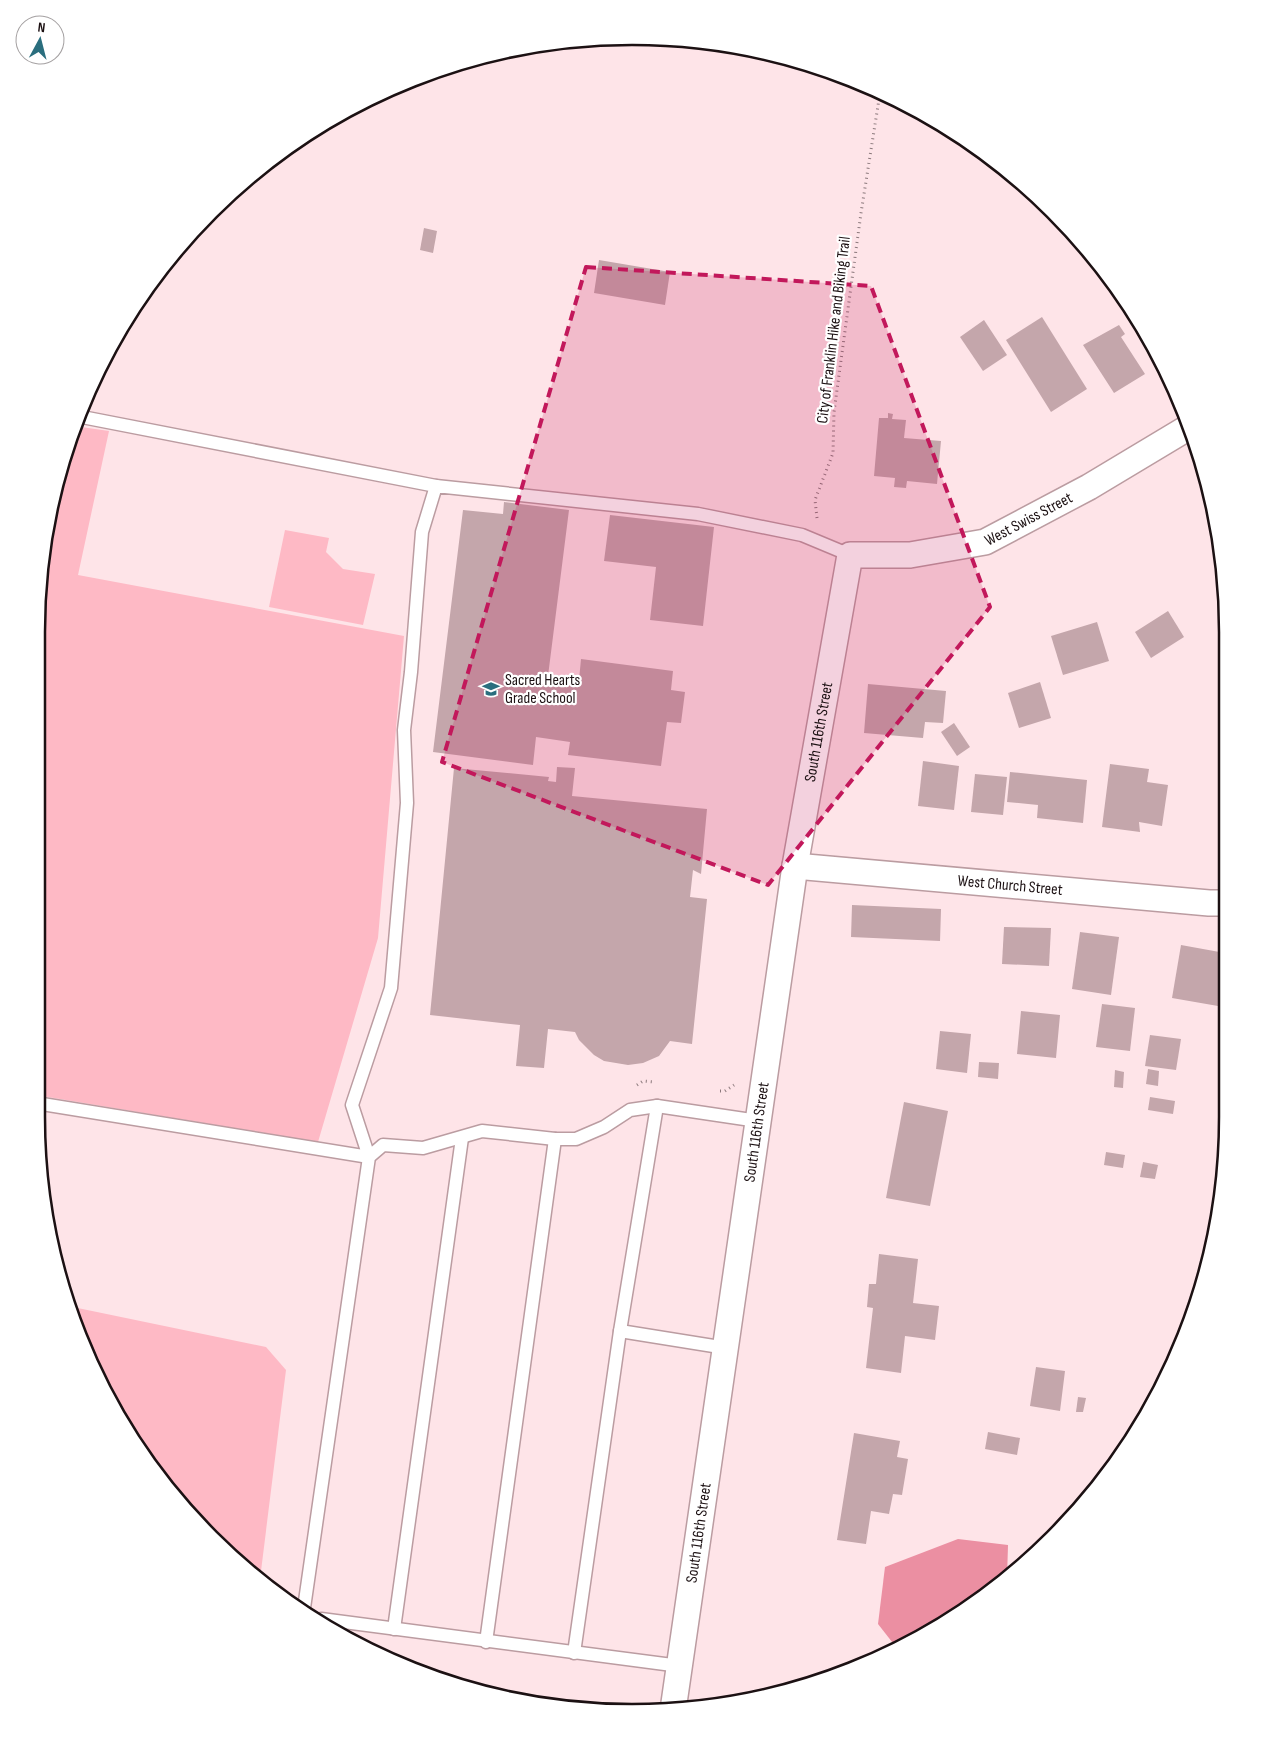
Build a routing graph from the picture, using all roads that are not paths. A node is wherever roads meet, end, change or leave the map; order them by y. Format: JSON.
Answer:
{"nodes":[{"id":1,"x":86,"y":418,"type":"edge"},
{"id":2,"x":1183,"y":430,"type":"edge"},
{"id":3,"x":436,"y":486,"type":"junction"},
{"id":4,"x":850,"y":556,"type":"junction"},
{"id":5,"x":795,"y":866,"type":"junction"},
{"id":6,"x":1219,"y":903,"type":"edge"},
{"id":7,"x":45,"y":1104,"type":"edge"},
{"id":8,"x":657,"y":1106,"type":"junction"},
{"id":9,"x":758,"y":1121,"type":"junction"},
{"id":10,"x":462,"y":1138,"type":"junction"},
{"id":11,"x":555,"y":1140,"type":"junction"},
{"id":12,"x":369,"y":1157,"type":"junction"},
{"id":13,"x":620,"y":1330,"type":"junction"},
{"id":14,"x":726,"y":1348,"type":"junction"},
{"id":15,"x":305,"y":1604,"type":"edge"},
{"id":16,"x":330,"y":1620,"type":"edge"},
{"id":17,"x":394,"y":1629,"type":"junction"},
{"id":18,"x":486,"y":1642,"type":"junction"},
{"id":19,"x":574,"y":1653,"type":"junction"},
{"id":20,"x":680,"y":1666,"type":"junction"},
{"id":21,"x":674,"y":1703,"type":"edge"}],
"edges":[{"from":1,"to":3,"type":"lane"},
{"from":2,"to":4,"type":"street","name":"West Swiss Street"},
{"from":3,"to":4,"type":"lane"},
{"from":3,"to":12,"type":"lane"},
{"from":4,"to":5,"type":"street","name":"South 116th Street"},
{"from":5,"to":6,"type":"street","name":"West Church Street"},
{"from":5,"to":9,"type":"street","name":"South 116th Street"},
{"from":7,"to":12,"type":"lane"},
{"from":8,"to":9,"type":"lane"},
{"from":8,"to":11,"type":"lane"},
{"from":8,"to":13,"type":"lane"},
{"from":9,"to":14,"type":"street","name":"South 116th Street"},
{"from":10,"to":11,"type":"lane"},
{"from":10,"to":12,"type":"lane"},
{"from":10,"to":17,"type":"lane"},
{"from":11,"to":18,"type":"lane"},
{"from":12,"to":15,"type":"lane"},
{"from":13,"to":14,"type":"lane"},
{"from":13,"to":19,"type":"lane"},
{"from":14,"to":20,"type":"street","name":"South 116th Street"},
{"from":16,"to":17,"type":"lane"},
{"from":17,"to":18,"type":"lane"},
{"from":18,"to":19,"type":"lane"},
{"from":19,"to":20,"type":"lane"},
{"from":20,"to":21,"type":"street","name":"South 116th Street"}]}
